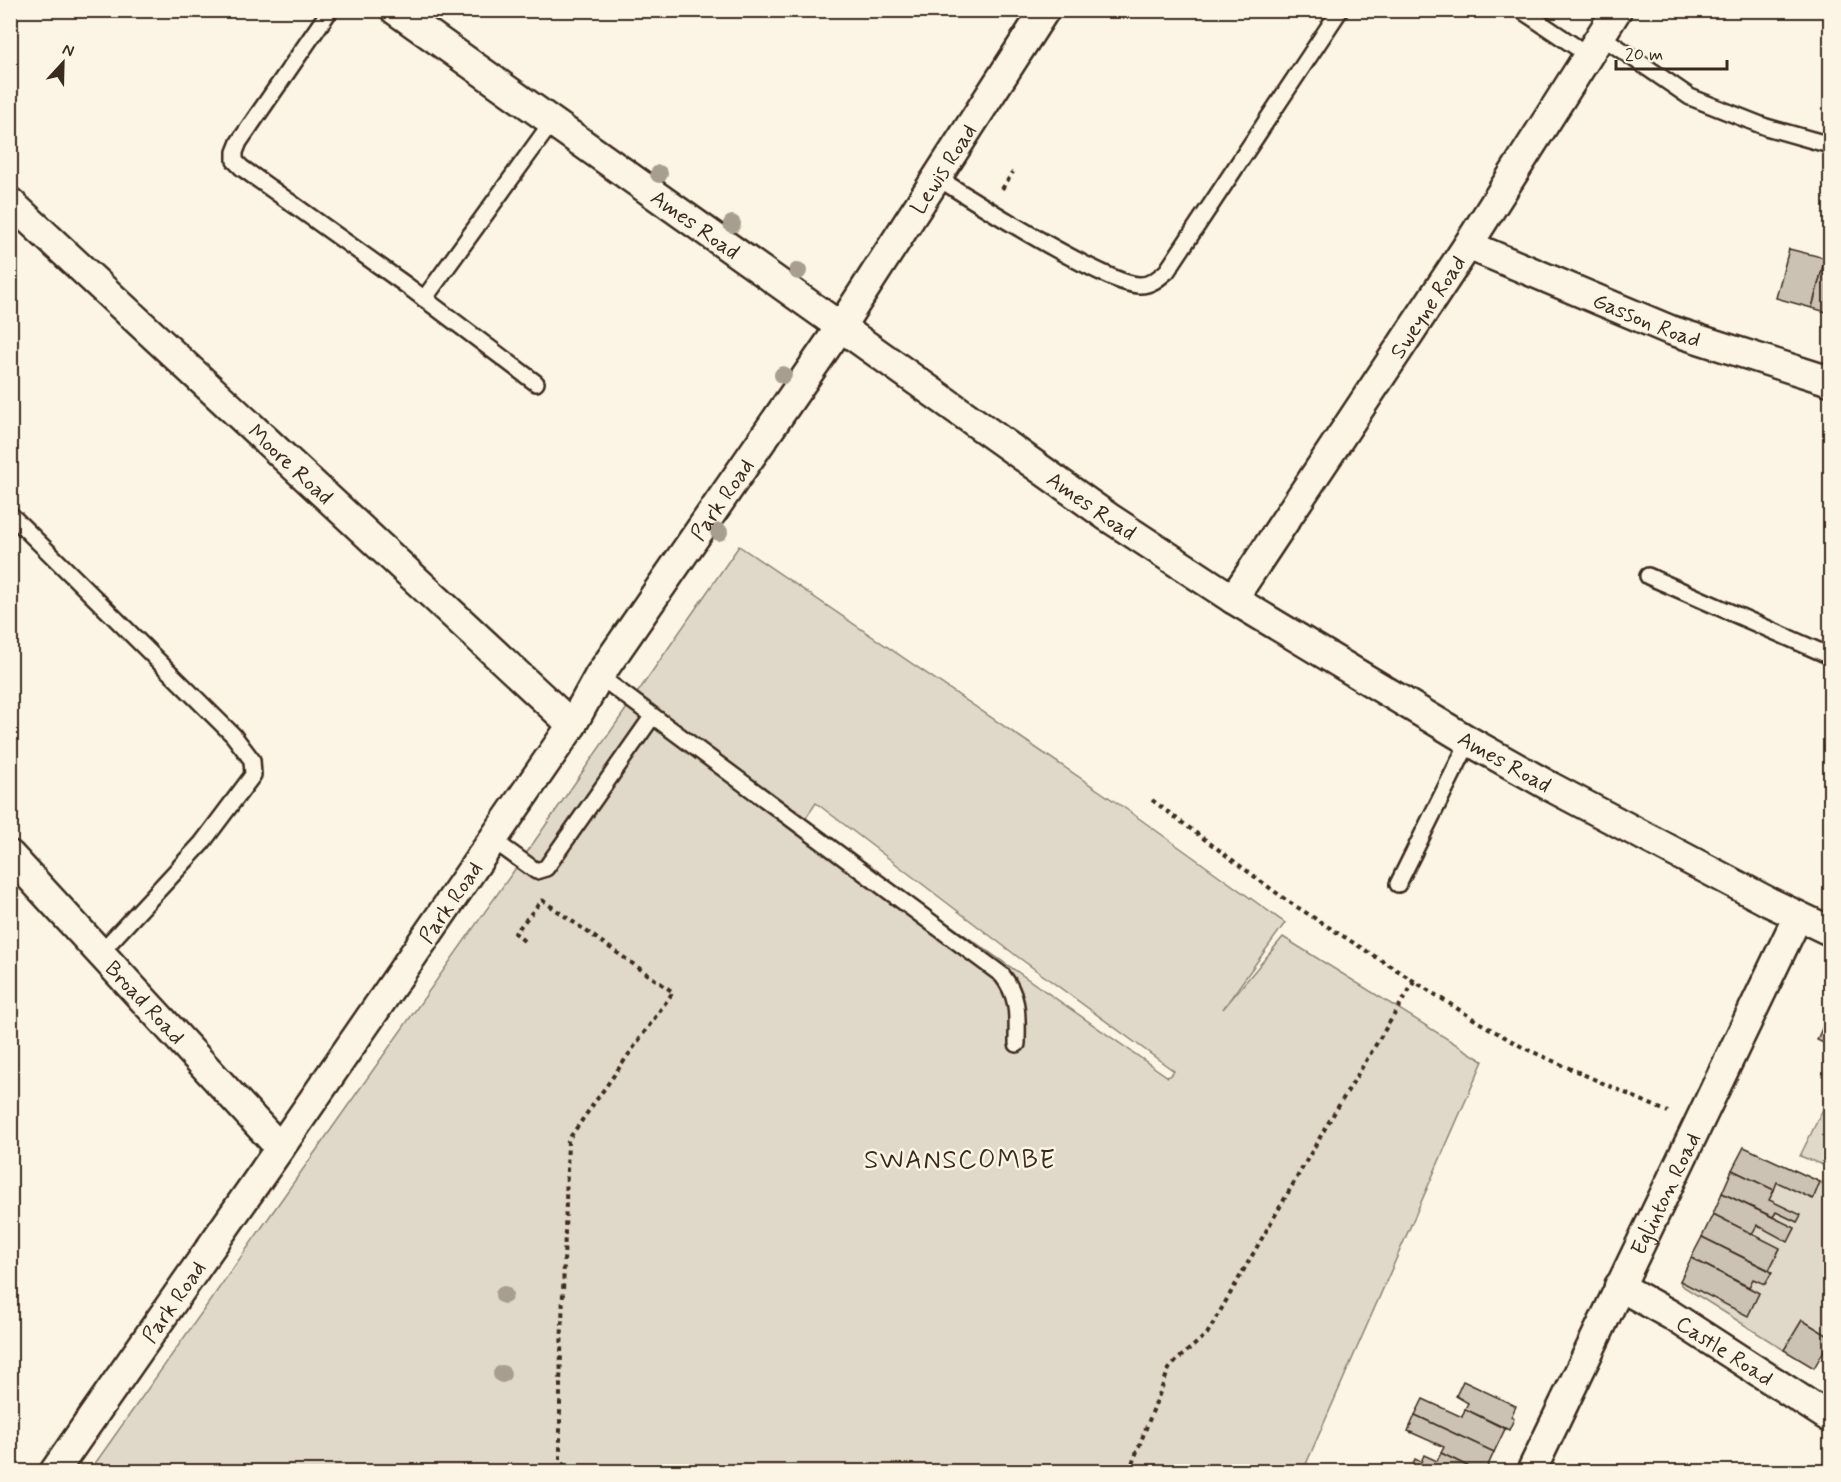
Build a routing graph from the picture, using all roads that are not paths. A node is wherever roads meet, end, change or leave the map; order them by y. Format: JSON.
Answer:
{"nodes":[{"id":1,"x":330,"y":10,"type":"edge"},
{"id":2,"x":395,"y":10,"type":"edge"},
{"id":3,"x":1045,"y":10,"type":"edge"},
{"id":4,"x":1340,"y":10,"type":"edge"},
{"id":5,"x":1521,"y":10,"type":"edge"},
{"id":6,"x":1617,"y":10,"type":"edge"},
{"id":7,"x":1594,"y":46,"type":"junction"},
{"id":8,"x":552,"y":122,"type":"junction"},
{"id":9,"x":1830,"y":145,"type":"edge"},
{"id":10,"x":938,"y":178,"type":"junction"},
{"id":11,"x":10,"y":202,"type":"edge"},
{"id":12,"x":1468,"y":245,"type":"junction"},
{"id":13,"x":424,"y":299,"type":"junction"},
{"id":14,"x":841,"y":326,"type":"junction"},
{"id":15,"x":1830,"y":381,"type":"edge"},
{"id":16,"x":536,"y":383,"type":"dead end"},
{"id":17,"x":10,"y":514,"type":"edge"},
{"id":18,"x":1648,"y":576,"type":"dead end"},
{"id":19,"x":1233,"y":599,"type":"junction"},
{"id":20,"x":1830,"y":656,"type":"edge"},
{"id":21,"x":598,"y":676,"type":"junction"},
{"id":22,"x":652,"y":717,"type":"junction"},
{"id":23,"x":572,"y":725,"type":"junction"},
{"id":24,"x":1469,"y":741,"type":"junction"},
{"id":25,"x":493,"y":840,"type":"junction"},
{"id":26,"x":10,"y":855,"type":"edge"},
{"id":27,"x":1398,"y":884,"type":"dead end"},
{"id":28,"x":1798,"y":916,"type":"junction"},
{"id":29,"x":1830,"y":932,"type":"edge"},
{"id":30,"x":101,"y":952,"type":"junction"},
{"id":31,"x":1017,"y":1044,"type":"dead end"},
{"id":32,"x":280,"y":1148,"type":"junction"},
{"id":33,"x":1619,"y":1286,"type":"junction"},
{"id":34,"x":1830,"y":1418,"type":"edge"},
{"id":35,"x":54,"y":1472,"type":"edge"},
{"id":36,"x":1531,"y":1472,"type":"edge"}],
"edges":[{"from":1,"to":13,"type":"lane"},
{"from":2,"to":8,"type":"street","name":"Ames Road"},
{"from":3,"to":10,"type":"street","name":"Lewis Road"},
{"from":4,"to":10,"type":"lane"},
{"from":5,"to":7,"type":"lane"},
{"from":6,"to":7,"type":"street","name":"Sweyne Road"},
{"from":7,"to":9,"type":"lane"},
{"from":7,"to":12,"type":"street","name":"Sweyne Road"},
{"from":8,"to":13,"type":"lane"},
{"from":8,"to":14,"type":"street","name":"Ames Road"},
{"from":10,"to":14,"type":"street","name":"Lewis Road"},
{"from":11,"to":23,"type":"street","name":"Moore Road"},
{"from":12,"to":15,"type":"street","name":"Gasson Road"},
{"from":12,"to":19,"type":"street","name":"Sweyne Road"},
{"from":13,"to":16,"type":"lane"},
{"from":14,"to":19,"type":"street","name":"Ames Road"},
{"from":14,"to":21,"type":"street","name":"Park Road"},
{"from":17,"to":30,"type":"lane"},
{"from":18,"to":20,"type":"lane"},
{"from":19,"to":24,"type":"street","name":"Ames Road"},
{"from":21,"to":22,"type":"lane"},
{"from":21,"to":23,"type":"street","name":"Park Road"},
{"from":22,"to":25,"type":"lane"},
{"from":22,"to":31,"type":"lane"},
{"from":23,"to":25,"type":"street","name":"Park Road"},
{"from":24,"to":27,"type":"lane"},
{"from":24,"to":28,"type":"street","name":"Ames Road"},
{"from":25,"to":32,"type":"street","name":"Park Road"},
{"from":26,"to":30,"type":"street","name":"Broad Road"},
{"from":28,"to":29,"type":"street","name":"Ames Road"},
{"from":28,"to":33,"type":"street","name":"Eglinton Road"},
{"from":30,"to":32,"type":"street","name":"Broad Road"},
{"from":32,"to":35,"type":"street","name":"Park Road"},
{"from":33,"to":34,"type":"street","name":"Castle Road"},
{"from":33,"to":36,"type":"street","name":"Eglinton Road"}]}
